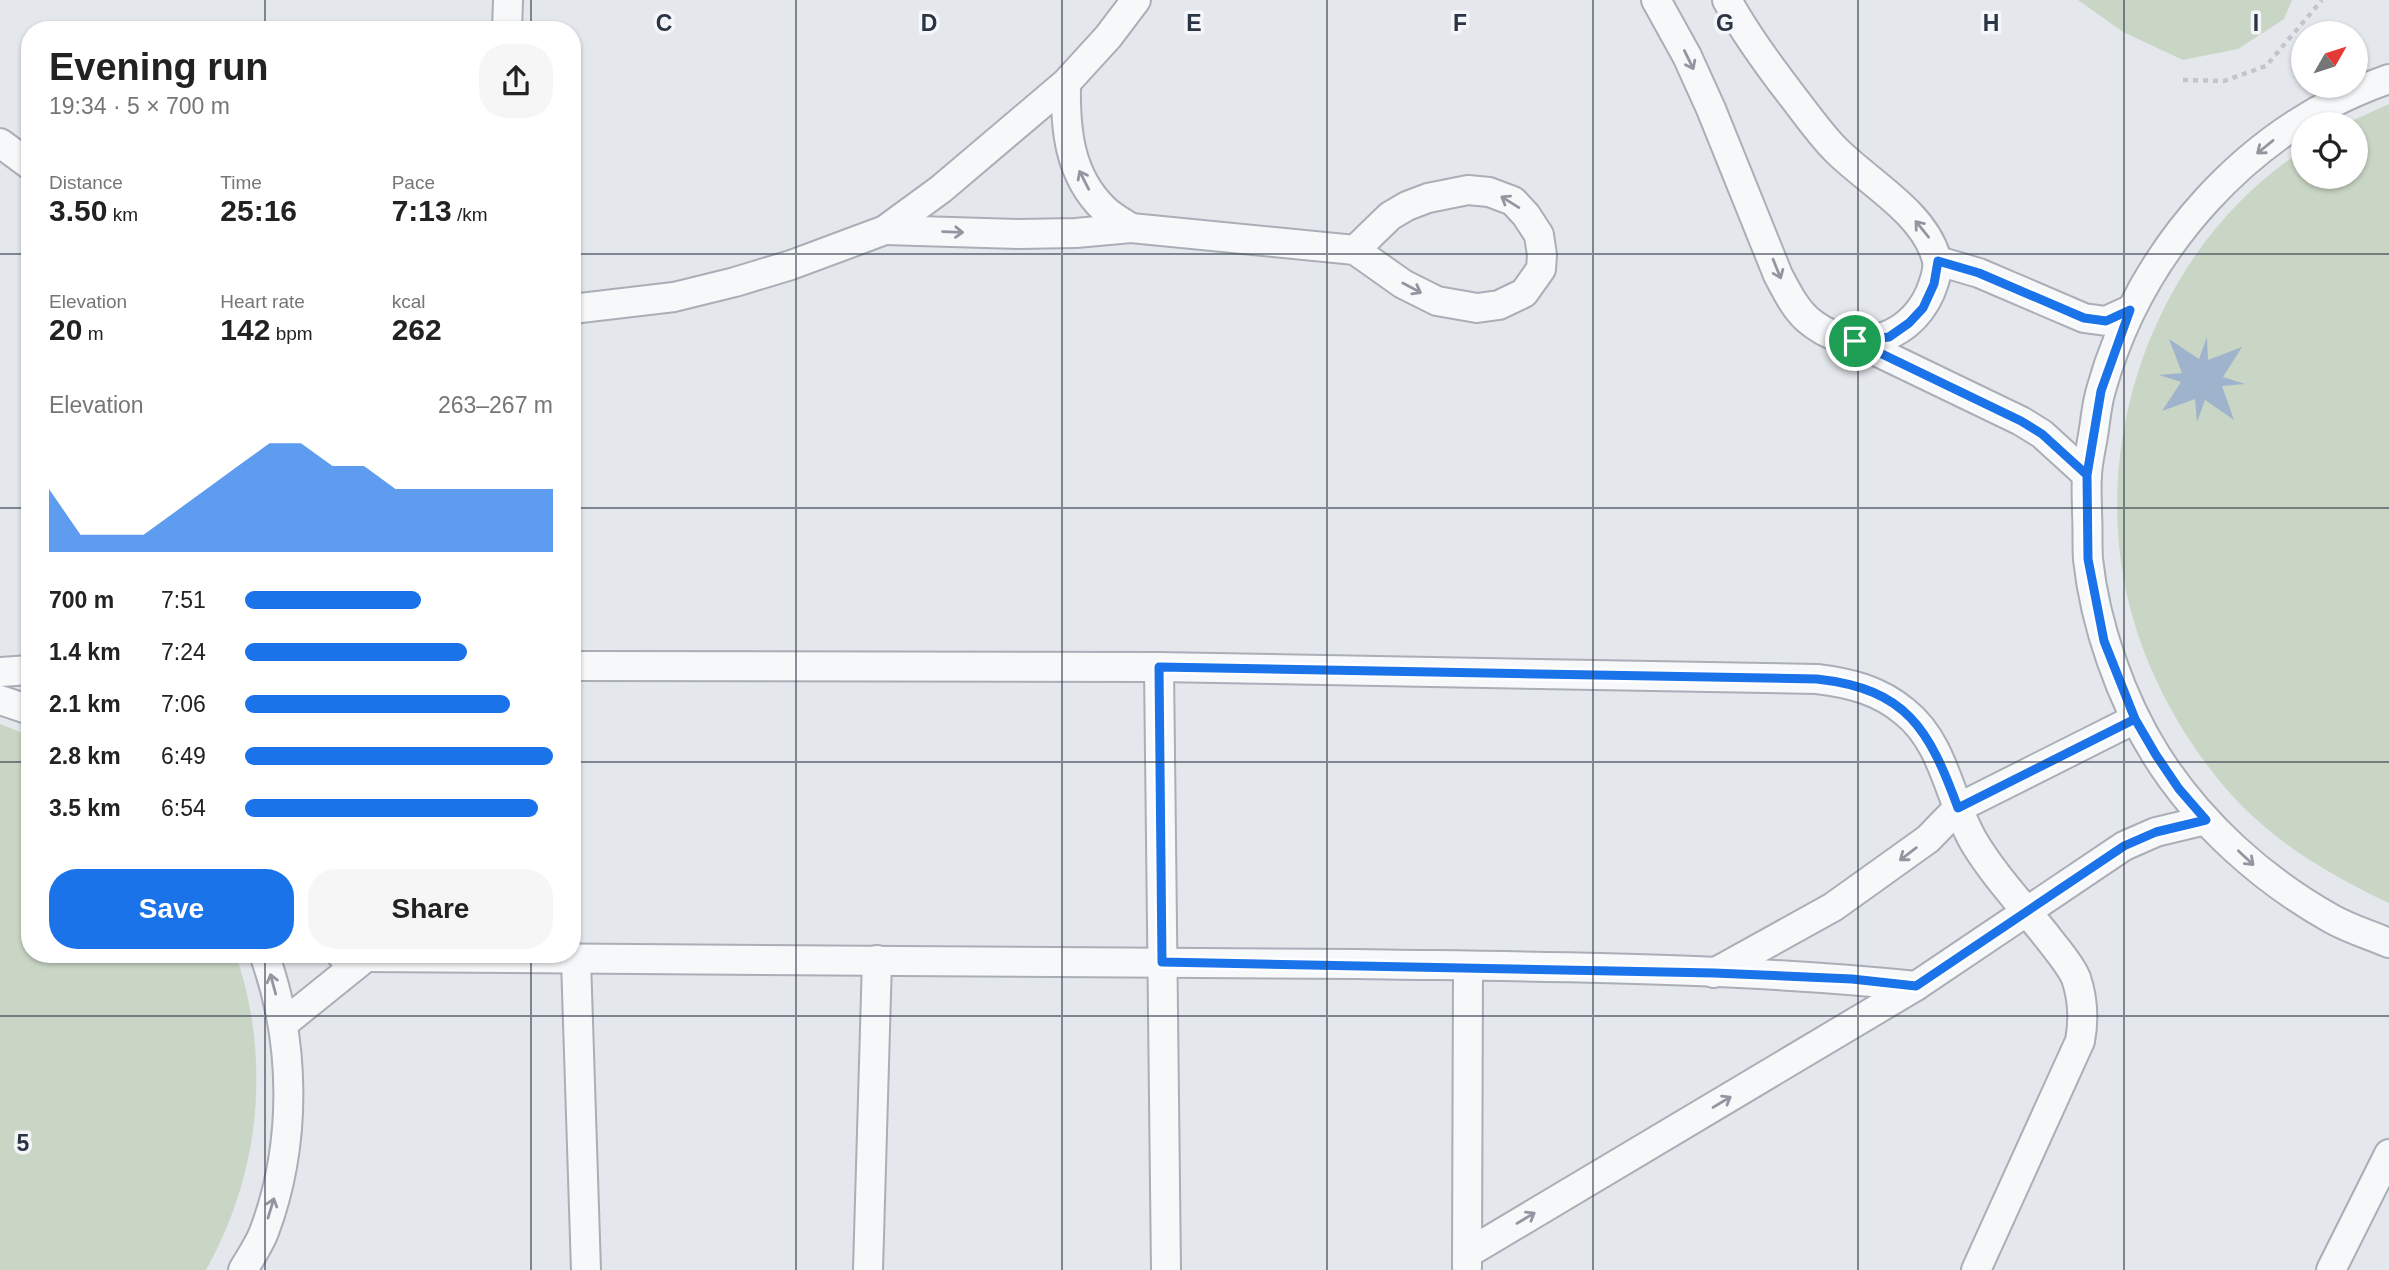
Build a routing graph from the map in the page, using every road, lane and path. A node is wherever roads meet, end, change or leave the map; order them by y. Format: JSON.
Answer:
{"nodes":[{"id":1,"x":508,"y":0,"type":"edge"},
{"id":2,"x":1136,"y":0,"type":"edge"},
{"id":3,"x":1656,"y":0,"type":"edge"},
{"id":4,"x":1727,"y":0,"type":"edge"},
{"id":5,"x":2322,"y":0,"type":"edge"},
{"id":6,"x":507,"y":21,"type":"edge"},
{"id":7,"x":2389,"y":79,"type":"edge"},
{"id":8,"x":2183,"y":80,"type":"dead end"},
{"id":9,"x":1066,"y":83,"type":"junction"},
{"id":10,"x":0,"y":143,"type":"edge"},
{"id":11,"x":21,"y":159,"type":"edge"},
{"id":12,"x":1131,"y":228,"type":"junction"},
{"id":13,"x":885,"y":230,"type":"junction"},
{"id":14,"x":1355,"y":250,"type":"junction"},
{"id":15,"x":1938,"y":261,"type":"junction"},
{"id":16,"x":581,"y":308,"type":"edge"},
{"id":17,"x":2130,"y":310,"type":"junction"},
{"id":18,"x":1855,"y":341,"type":"junction"},
{"id":19,"x":2087,"y":475,"type":"junction"},
{"id":20,"x":581,"y":666,"type":"edge"},
{"id":21,"x":1159,"y":667,"type":"junction"},
{"id":22,"x":21,"y":671,"type":"edge"},
{"id":23,"x":0,"y":672,"type":"edge"},
{"id":24,"x":0,"y":700,"type":"edge"},
{"id":25,"x":21,"y":707,"type":"edge"},
{"id":26,"x":2135,"y":719,"type":"junction"},
{"id":27,"x":1958,"y":808,"type":"junction"},
{"id":28,"x":2206,"y":820,"type":"junction"},
{"id":29,"x":2028,"y":912,"type":"junction"},
{"id":30,"x":2389,"y":943,"type":"edge"},
{"id":31,"x":877,"y":960,"type":"junction"},
{"id":32,"x":581,"y":961,"type":"edge"},
{"id":33,"x":1162,"y":962,"type":"junction"},
{"id":34,"x":267,"y":963,"type":"edge"},
{"id":35,"x":347,"y":963,"type":"edge"},
{"id":36,"x":576,"y":963,"type":"edge"},
{"id":37,"x":1468,"y":966,"type":"junction"},
{"id":38,"x":1714,"y":973,"type":"junction"},
{"id":39,"x":1916,"y":986,"type":"junction"},
{"id":40,"x":283,"y":1024,"type":"junction"},
{"id":41,"x":2389,"y":1154,"type":"edge"},
{"id":42,"x":1467,"y":1261,"type":"edge"},
{"id":43,"x":243,"y":1270,"type":"edge"},
{"id":44,"x":586,"y":1270,"type":"edge"},
{"id":45,"x":868,"y":1270,"type":"edge"},
{"id":46,"x":1166,"y":1270,"type":"edge"},
{"id":47,"x":1976,"y":1270,"type":"edge"},
{"id":48,"x":2331,"y":1270,"type":"edge"}],
"edges":[{"from":1,"to":6,"type":"street"},
{"from":2,"to":9,"type":"street"},
{"from":3,"to":18,"type":"street","one_way":true},
{"from":15,"to":4,"type":"street","one_way":true},
{"from":5,"to":8,"type":"path"},
{"from":7,"to":17,"type":"street","one_way":true},
{"from":12,"to":9,"type":"street","one_way":true},
{"from":9,"to":13,"type":"street"},
{"from":10,"to":11,"type":"street"},
{"from":13,"to":12,"type":"street","one_way":true},
{"from":12,"to":14,"type":"street"},
{"from":13,"to":16,"type":"street"},
{"from":14,"to":14,"type":"street","one_way":true},
{"from":15,"to":17,"type":"street"},
{"from":15,"to":18,"type":"street"},
{"from":17,"to":19,"type":"street"},
{"from":18,"to":19,"type":"street"},
{"from":19,"to":26,"type":"street"},
{"from":20,"to":21,"type":"street"},
{"from":21,"to":27,"type":"street"},
{"from":21,"to":33,"type":"street"},
{"from":22,"to":23,"type":"street"},
{"from":24,"to":25,"type":"street"},
{"from":26,"to":27,"type":"street"},
{"from":26,"to":28,"type":"street"},
{"from":27,"to":29,"type":"street"},
{"from":27,"to":38,"type":"street","one_way":true},
{"from":28,"to":29,"type":"street"},
{"from":28,"to":30,"type":"street","one_way":true},
{"from":29,"to":39,"type":"street"},
{"from":29,"to":47,"type":"street"},
{"from":31,"to":32,"type":"street"},
{"from":31,"to":33,"type":"street"},
{"from":31,"to":45,"type":"street"},
{"from":33,"to":37,"type":"street"},
{"from":33,"to":46,"type":"street"},
{"from":40,"to":34,"type":"street","one_way":true},
{"from":35,"to":40,"type":"street"},
{"from":36,"to":44,"type":"street"},
{"from":37,"to":38,"type":"street"},
{"from":37,"to":42,"type":"street"},
{"from":38,"to":39,"type":"street"},
{"from":42,"to":39,"type":"street","one_way":true},
{"from":43,"to":40,"type":"street","one_way":true},
{"from":41,"to":48,"type":"street"}]}
